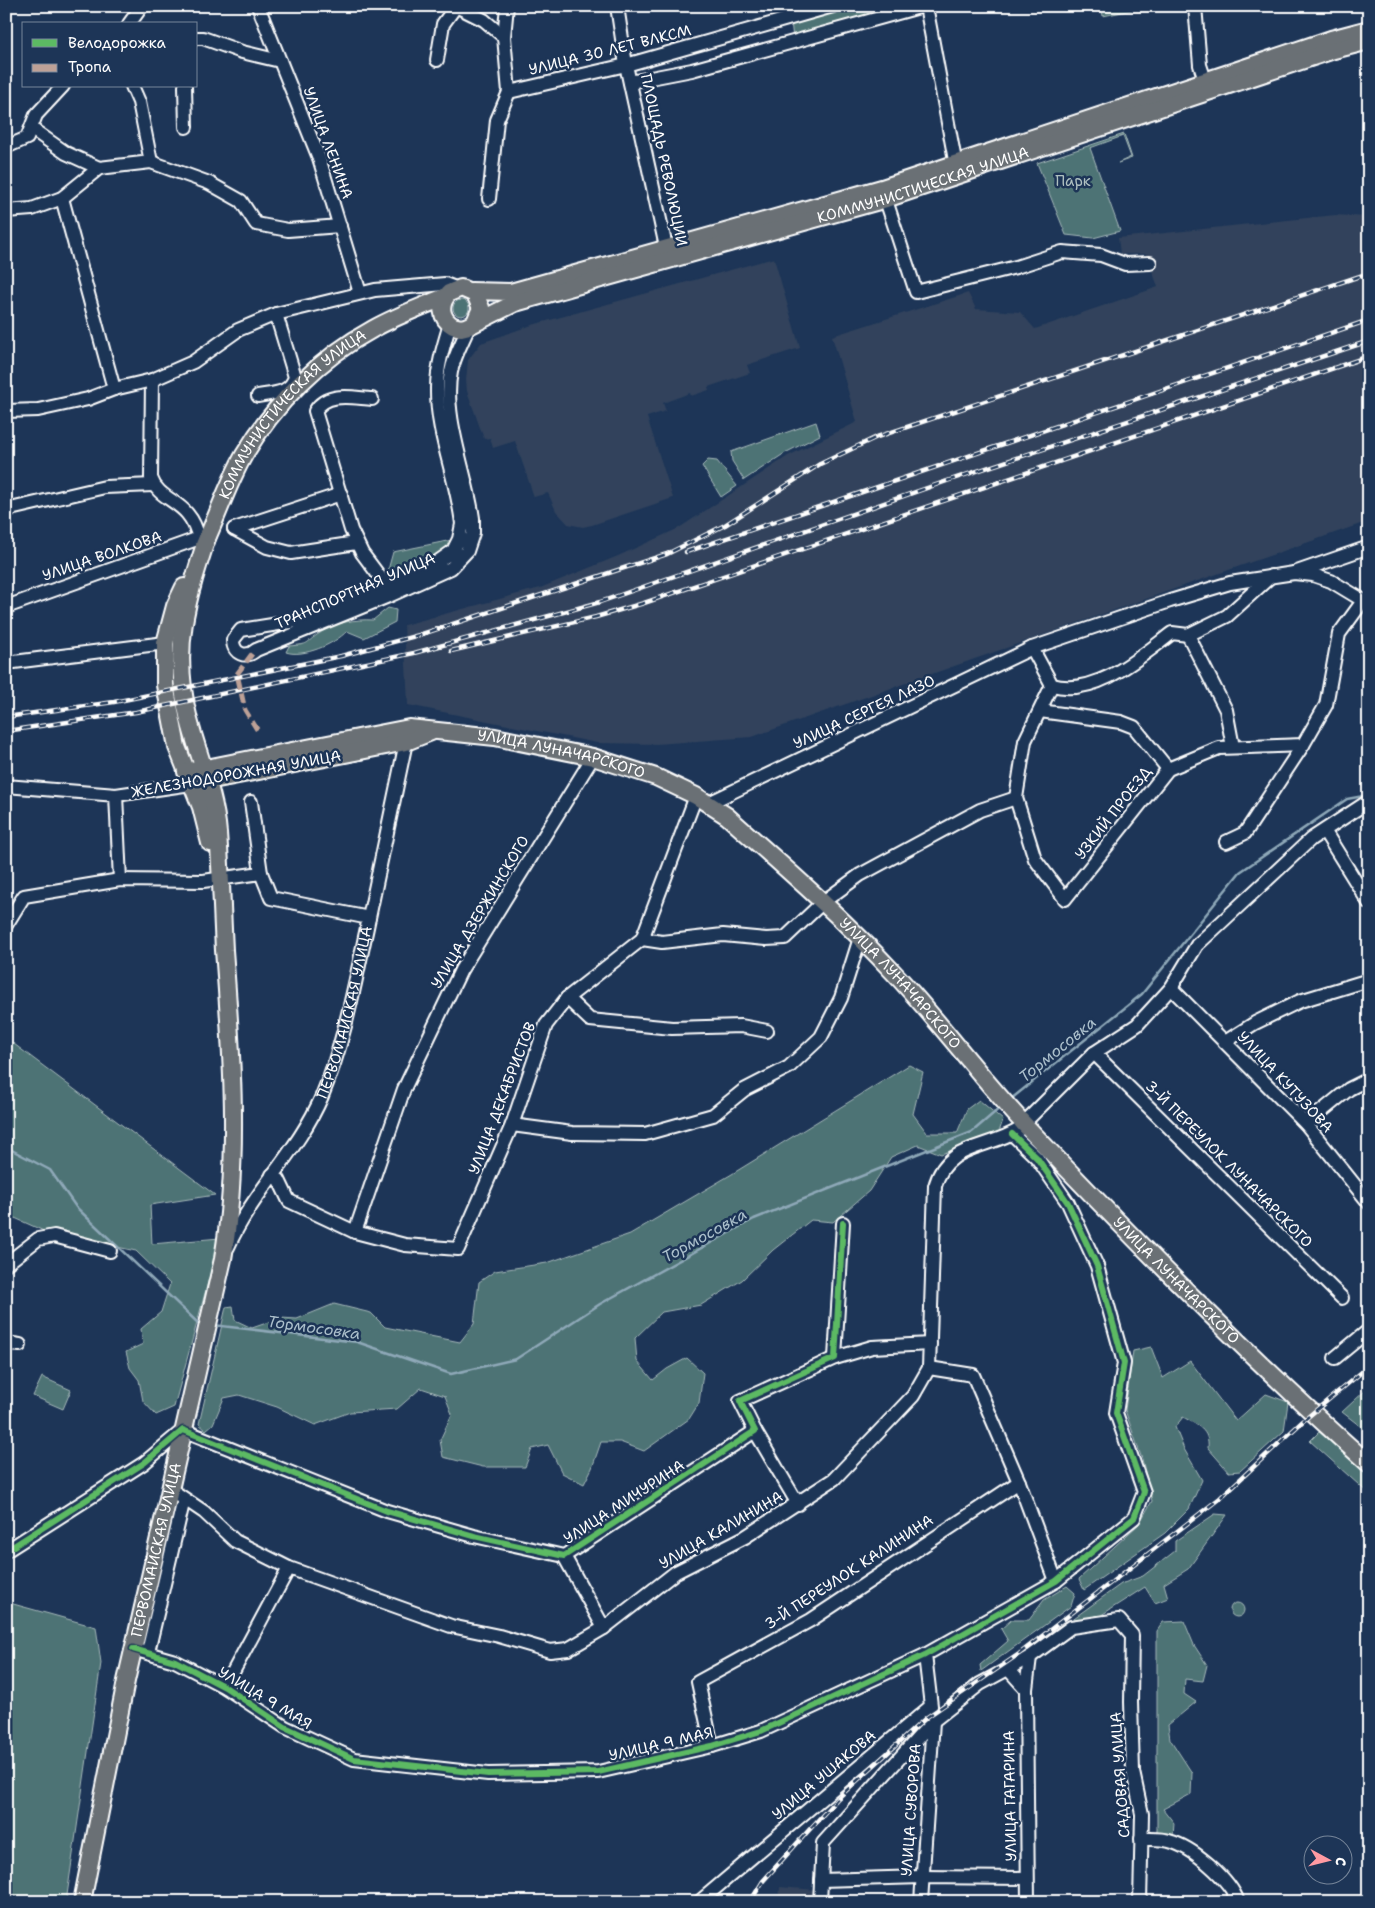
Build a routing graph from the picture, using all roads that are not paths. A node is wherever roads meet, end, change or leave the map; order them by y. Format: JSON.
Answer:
{"nodes":[{"id":1,"x":142,"y":6,"type":"edge"},
{"id":2,"x":258,"y":6,"type":"edge"},
{"id":3,"x":456,"y":6,"type":"edge"},
{"id":4,"x":507,"y":6,"type":"edge"},
{"id":5,"x":618,"y":6,"type":"edge"},
{"id":6,"x":833,"y":6,"type":"edge"},
{"id":7,"x":924,"y":6,"type":"edge"},
{"id":8,"x":1195,"y":6,"type":"edge"},
{"id":9,"x":130,"y":22,"type":"edge"},
{"id":10,"x":1369,"y":29,"type":"edge"},
{"id":11,"x":504,"y":37,"type":"junction"},
{"id":12,"x":198,"y":38,"type":"edge"},
{"id":13,"x":1369,"y":41,"type":"edge"},
{"id":14,"x":280,"y":60,"type":"junction"},
{"id":15,"x":437,"y":60,"type":"dead end"},
{"id":16,"x":626,"y":65,"type":"junction"},
{"id":17,"x":630,"y":82,"type":"junction"},
{"id":18,"x":1207,"y":86,"type":"junction"},
{"id":19,"x":60,"y":88,"type":"edge"},
{"id":20,"x":133,"y":88,"type":"edge"},
{"id":21,"x":185,"y":88,"type":"edge"},
{"id":22,"x":509,"y":92,"type":"junction"},
{"id":23,"x":186,"y":127,"type":"dead end"},
{"id":24,"x":32,"y":129,"type":"junction"},
{"id":25,"x":6,"y":147,"type":"edge"},
{"id":26,"x":151,"y":162,"type":"junction"},
{"id":27,"x":99,"y":168,"type":"junction"},
{"id":28,"x":956,"y":169,"type":"junction"},
{"id":29,"x":884,"y":194,"type":"junction"},
{"id":30,"x":62,"y":198,"type":"junction"},
{"id":31,"x":489,"y":199,"type":"dead end"},
{"id":32,"x":6,"y":211,"type":"edge"},
{"id":33,"x":340,"y":226,"type":"junction"},
{"id":34,"x":668,"y":256,"type":"junction"},
{"id":35,"x":1150,"y":263,"type":"dead end"},
{"id":36,"x":458,"y":292,"type":"junction"},
{"id":37,"x":360,"y":293,"type":"junction"},
{"id":38,"x":276,"y":314,"type":"junction"},
{"id":39,"x":400,"y":315,"type":"junction"},
{"id":40,"x":447,"y":321,"type":"junction"},
{"id":41,"x":472,"y":324,"type":"junction"},
{"id":42,"x":152,"y":380,"type":"junction"},
{"id":43,"x":114,"y":388,"type":"junction"},
{"id":44,"x":258,"y":396,"type":"dead end"},
{"id":45,"x":372,"y":399,"type":"dead end"},
{"id":46,"x":6,"y":411,"type":"edge"},
{"id":47,"x":153,"y":485,"type":"junction"},
{"id":48,"x":341,"y":494,"type":"junction"},
{"id":49,"x":6,"y":510,"type":"edge"},
{"id":50,"x":204,"y":537,"type":"junction"},
{"id":51,"x":356,"y":543,"type":"junction"},
{"id":52,"x":1369,"y":547,"type":"edge"},
{"id":53,"x":1294,"y":573,"type":"junction"},
{"id":54,"x":1273,"y":575,"type":"junction"},
{"id":55,"x":386,"y":585,"type":"junction"},
{"id":56,"x":1366,"y":602,"type":"edge"},
{"id":57,"x":6,"y":607,"type":"edge"},
{"id":58,"x":247,"y":629,"type":"junction"},
{"id":59,"x":1188,"y":635,"type":"junction"},
{"id":60,"x":165,"y":643,"type":"junction"},
{"id":61,"x":1032,"y":648,"type":"junction"},
{"id":62,"x":256,"y":650,"type":"junction"},
{"id":63,"x":6,"y":663,"type":"edge"},
{"id":64,"x":1052,"y":685,"type":"junction"},
{"id":65,"x":1040,"y":711,"type":"junction"},
{"id":66,"x":188,"y":717,"type":"joint"},
{"id":67,"x":172,"y":720,"type":"joint"},
{"id":68,"x":434,"y":731,"type":"joint"},
{"id":69,"x":408,"y":735,"type":"junction"},
{"id":70,"x":1303,"y":745,"type":"junction"},
{"id":71,"x":1233,"y":747,"type":"junction"},
{"id":72,"x":593,"y":756,"type":"junction"},
{"id":73,"x":1168,"y":769,"type":"junction"},
{"id":74,"x":206,"y":775,"type":"junction"},
{"id":75,"x":189,"y":778,"type":"junction"},
{"id":76,"x":6,"y":786,"type":"edge"},
{"id":77,"x":116,"y":796,"type":"junction"},
{"id":78,"x":1016,"y":798,"type":"junction"},
{"id":79,"x":702,"y":800,"type":"junction"},
{"id":80,"x":1369,"y":801,"type":"edge"},
{"id":81,"x":251,"y":802,"type":"dead end"},
{"id":82,"x":1325,"y":832,"type":"junction"},
{"id":83,"x":1226,"y":842,"type":"dead end"},
{"id":84,"x":261,"y":873,"type":"junction"},
{"id":85,"x":219,"y":879,"type":"junction"},
{"id":86,"x":120,"y":880,"type":"junction"},
{"id":87,"x":823,"y":902,"type":"junction"},
{"id":88,"x":1369,"y":903,"type":"edge"},
{"id":89,"x":369,"y":918,"type":"junction"},
{"id":90,"x":6,"y":925,"type":"edge"},
{"id":91,"x":860,"y":938,"type":"junction"},
{"id":92,"x":642,"y":939,"type":"junction"},
{"id":93,"x":1368,"y":979,"type":"edge"},
{"id":94,"x":1171,"y":988,"type":"junction"},
{"id":95,"x":567,"y":998,"type":"junction"},
{"id":96,"x":767,"y":1030,"type":"dead end"},
{"id":97,"x":1225,"y":1042,"type":"junction"},
{"id":98,"x":1094,"y":1053,"type":"junction"},
{"id":99,"x":1369,"y":1079,"type":"edge"},
{"id":100,"x":1306,"y":1124,"type":"junction"},
{"id":101,"x":512,"y":1125,"type":"junction"},
{"id":102,"x":1021,"y":1128,"type":"junction"},
{"id":103,"x":272,"y":1175,"type":"junction"},
{"id":104,"x":1369,"y":1203,"type":"edge"},
{"id":105,"x":843,"y":1223,"type":"dead end"},
{"id":106,"x":356,"y":1232,"type":"junction"},
{"id":107,"x":110,"y":1250,"type":"dead end"},
{"id":108,"x":223,"y":1259,"type":"junction"},
{"id":109,"x":6,"y":1264,"type":"edge"},
{"id":110,"x":1342,"y":1298,"type":"dead end"},
{"id":111,"x":1369,"y":1330,"type":"edge"},
{"id":112,"x":6,"y":1343,"type":"edge"},
{"id":113,"x":930,"y":1344,"type":"junction"},
{"id":114,"x":20,"y":1345,"type":"dead end"},
{"id":115,"x":835,"y":1358,"type":"junction"},
{"id":116,"x":1335,"y":1358,"type":"dead end"},
{"id":117,"x":929,"y":1368,"type":"junction"},
{"id":118,"x":183,"y":1430,"type":"junction"},
{"id":119,"x":755,"y":1431,"type":"junction"},
{"id":120,"x":1369,"y":1464,"type":"edge"},
{"id":121,"x":1019,"y":1482,"type":"junction"},
{"id":122,"x":170,"y":1489,"type":"junction"},
{"id":123,"x":184,"y":1499,"type":"junction"},
{"id":124,"x":798,"y":1504,"type":"junction"},
{"id":125,"x":6,"y":1551,"type":"edge"},
{"id":126,"x":564,"y":1556,"type":"junction"},
{"id":127,"x":289,"y":1568,"type":"junction"},
{"id":128,"x":1056,"y":1581,"type":"junction"},
{"id":129,"x":604,"y":1628,"type":"junction"},
{"id":130,"x":141,"y":1650,"type":"junction"},
{"id":131,"x":925,"y":1655,"type":"junction"},
{"id":132,"x":1030,"y":1657,"type":"junction"},
{"id":133,"x":1008,"y":1669,"type":"junction"},
{"id":134,"x":225,"y":1687,"type":"junction"},
{"id":135,"x":1026,"y":1689,"type":"junction"},
{"id":136,"x":933,"y":1721,"type":"junction"},
{"id":137,"x":712,"y":1746,"type":"junction"},
{"id":138,"x":1141,"y":1839,"type":"junction"},
{"id":139,"x":922,"y":1877,"type":"junction"},
{"id":140,"x":1027,"y":1878,"type":"junction"},
{"id":141,"x":821,"y":1880,"type":"junction"},
{"id":142,"x":6,"y":1898,"type":"edge"},
{"id":143,"x":11,"y":1902,"type":"edge"},
{"id":144,"x":82,"y":1902,"type":"edge"},
{"id":145,"x":699,"y":1902,"type":"edge"},
{"id":146,"x":820,"y":1902,"type":"edge"},
{"id":147,"x":922,"y":1902,"type":"edge"},
{"id":148,"x":1028,"y":1902,"type":"edge"},
{"id":149,"x":1140,"y":1902,"type":"edge"},
{"id":150,"x":1238,"y":1902,"type":"edge"}],
"edges":[{"from":1,"to":9,"type":"street"},
{"from":2,"to":14,"type":"street","name":"УЛИЦА ЛЕНИНА"},
{"from":3,"to":11,"type":"street"},
{"from":3,"to":15,"type":"street"},
{"from":4,"to":11,"type":"street"},
{"from":5,"to":16,"type":"street","name":"ПЛОЩАДЬ РЕВОЛЮЦИИ"},
{"from":6,"to":16,"type":"street","name":"УЛИЦА 30 ЛЕТ ВЛКСМ"},
{"from":7,"to":17,"type":"street"},
{"from":7,"to":28,"type":"street"},
{"from":8,"to":18,"type":"street"},
{"from":10,"to":18,"type":"main road","name":"КОММУНИСТИЧЕСКАЯ УЛИЦА"},
{"from":11,"to":22,"type":"street"},
{"from":12,"to":14,"type":"street"},
{"from":13,"to":18,"type":"main road","name":"КОММУНИСТИЧЕСКАЯ УЛИЦА"},
{"from":14,"to":33,"type":"street","name":"УЛИЦА ЛЕНИНА"},
{"from":16,"to":17,"type":"street","name":"ПЛОЩАДЬ РЕВОЛЮЦИИ"},
{"from":16,"to":22,"type":"street","name":"УЛИЦА 30 ЛЕТ ВЛКСМ"},
{"from":17,"to":34,"type":"street","name":"ПЛОЩАДЬ РЕВОЛЮЦИИ"},
{"from":18,"to":28,"type":"main road","name":"КОММУНИСТИЧЕСКАЯ УЛИЦА"},
{"from":19,"to":24,"type":"street"},
{"from":20,"to":26,"type":"street"},
{"from":21,"to":23,"type":"street"},
{"from":22,"to":31,"type":"street"},
{"from":24,"to":25,"type":"street"},
{"from":24,"to":27,"type":"street"},
{"from":26,"to":27,"type":"street"},
{"from":26,"to":33,"type":"street"},
{"from":27,"to":30,"type":"street"},
{"from":28,"to":29,"type":"main road","name":"КОММУНИСТИЧЕСКАЯ УЛИЦА"},
{"from":29,"to":34,"type":"main road","name":"КОММУНИСТИЧЕСКАЯ УЛИЦА"},
{"from":29,"to":35,"type":"street"},
{"from":30,"to":32,"type":"street"},
{"from":30,"to":43,"type":"street"},
{"from":33,"to":37,"type":"street","name":"УЛИЦА ЛЕНИНА"},
{"from":34,"to":36,"type":"main road","name":"КОММУНИСТИЧЕСКАЯ УЛИЦА"},
{"from":34,"to":41,"type":"main road","name":"КОММУНИСТИЧЕСКАЯ УЛИЦА"},
{"from":36,"to":37,"type":"street"},
{"from":36,"to":39,"type":"main road","name":"КОММУНИСТИЧЕСКАЯ УЛИЦА"},
{"from":36,"to":40,"type":"main road"},
{"from":36,"to":41,"type":"main road"},
{"from":37,"to":38,"type":"street"},
{"from":38,"to":42,"type":"street"},
{"from":38,"to":44,"type":"street"},
{"from":39,"to":40,"type":"main road"},
{"from":39,"to":50,"type":"main road","name":"КОММУНИСТИЧЕСКАЯ УЛИЦА"},
{"from":40,"to":41,"type":"main road"},
{"from":40,"to":55,"type":"street","name":"ТРАНСПОРТНАЯ УЛИЦА"},
{"from":41,"to":62,"type":"street","name":"ТРАНСПОРТНАЯ УЛИЦА"},
{"from":42,"to":43,"type":"street"},
{"from":42,"to":47,"type":"street"},
{"from":43,"to":46,"type":"street"},
{"from":45,"to":48,"type":"street"},
{"from":47,"to":49,"type":"street"},
{"from":47,"to":50,"type":"street"},
{"from":48,"to":51,"type":"street"},
{"from":48,"to":51,"type":"street"},
{"from":50,"to":57,"type":"street","name":"УЛИЦА ВОЛКОВА"},
{"from":50,"to":60,"type":"main road","name":"КОММУНИСТИЧЕСКАЯ УЛИЦА"},
{"from":50,"to":66,"type":"main road","name":"КОММУНИСТИЧЕСКАЯ УЛИЦА"},
{"from":51,"to":55,"type":"street"},
{"from":52,"to":53,"type":"street"},
{"from":53,"to":54,"type":"street","name":"УЛИЦА СЕРГЕЯ ЛАЗО"},
{"from":53,"to":56,"type":"street"},
{"from":54,"to":59,"type":"street"},
{"from":54,"to":61,"type":"street","name":"УЛИЦА СЕРГЕЯ ЛАЗО"},
{"from":55,"to":58,"type":"street","name":"ТРАНСПОРТНАЯ УЛИЦА"},
{"from":56,"to":70,"type":"street"},
{"from":58,"to":62,"type":"street","name":"ТРАНСПОРТНАЯ УЛИЦА"},
{"from":58,"to":62,"type":"street","name":"ТРАНСПОРТНАЯ УЛИЦА"},
{"from":59,"to":64,"type":"street"},
{"from":59,"to":71,"type":"street"},
{"from":60,"to":63,"type":"street"},
{"from":60,"to":67,"type":"main road","name":"КОММУНИСТИЧЕСКАЯ УЛИЦА"},
{"from":61,"to":64,"type":"street"},
{"from":61,"to":79,"type":"street","name":"УЛИЦА СЕРГЕЯ ЛАЗО"},
{"from":64,"to":65,"type":"street"},
{"from":65,"to":73,"type":"street"},
{"from":65,"to":78,"type":"street"},
{"from":66,"to":74,"type":"main road","name":"ПЕРВОМАЙСКАЯ УЛИЦА"},
{"from":67,"to":75,"type":"main road","name":"ПЕРВОМАЙСКАЯ УЛИЦА"},
{"from":68,"to":69,"type":"main road","name":"ЖЕЛЕЗНОДОРОЖНАЯ УЛИЦА"},
{"from":68,"to":72,"type":"main road","name":"УЛИЦА ЛУНАЧАРСКОГО"},
{"from":69,"to":74,"type":"main road","name":"ЖЕЛЕЗНОДОРОЖНАЯ УЛИЦА"},
{"from":69,"to":89,"type":"street","name":"ПЕРВОМАЙСКАЯ УЛИЦА"},
{"from":70,"to":71,"type":"street","name":"УЗКИЙ ПРОЕЗД"},
{"from":70,"to":83,"type":"street"},
{"from":71,"to":73,"type":"street","name":"УЗКИЙ ПРОЕЗД"},
{"from":72,"to":79,"type":"main road","name":"УЛИЦА ЛУНАЧАРСКОГО"},
{"from":72,"to":106,"type":"street","name":"УЛИЦА ДЗЕРЖИНСКОГО"},
{"from":73,"to":78,"type":"street","name":"УЗКИЙ ПРОЕЗД"},
{"from":74,"to":75,"type":"main road","name":"ЖЕЛЕЗНОДОРОЖНАЯ УЛИЦА"},
{"from":74,"to":85,"type":"main road","name":"ПЕРВОМАЙСКАЯ УЛИЦА"},
{"from":75,"to":77,"type":"street","name":"ЖЕЛЕЗНОДОРОЖНАЯ УЛИЦА"},
{"from":75,"to":85,"type":"main road","name":"ПЕРВОМАЙСКАЯ УЛИЦА"},
{"from":76,"to":77,"type":"street","name":"ЖЕЛЕЗНОДОРОЖНАЯ УЛИЦА"},
{"from":77,"to":86,"type":"street"},
{"from":78,"to":87,"type":"street"},
{"from":79,"to":87,"type":"main road","name":"УЛИЦА ЛУНАЧАРСКОГО"},
{"from":79,"to":92,"type":"street"},
{"from":80,"to":82,"type":"street"},
{"from":81,"to":84,"type":"street"},
{"from":82,"to":88,"type":"street"},
{"from":82,"to":94,"type":"street"},
{"from":84,"to":85,"type":"street"},
{"from":84,"to":89,"type":"street"},
{"from":85,"to":86,"type":"street"},
{"from":85,"to":108,"type":"main road","name":"ПЕРВОМАЙСКАЯ УЛИЦА"},
{"from":86,"to":90,"type":"street"},
{"from":87,"to":91,"type":"main road","name":"УЛИЦА ЛУНАЧАРСКОГО"},
{"from":87,"to":92,"type":"street"},
{"from":89,"to":103,"type":"street","name":"ПЕРВОМАЙСКАЯ УЛИЦА"},
{"from":91,"to":101,"type":"street"},
{"from":91,"to":102,"type":"main road","name":"УЛИЦА ЛУНАЧАРСКОГО"},
{"from":92,"to":95,"type":"street","name":"УЛИЦА ДЕКАБРИСТОВ"},
{"from":93,"to":97,"type":"street"},
{"from":94,"to":97,"type":"street","name":"УЛИЦА КУТУЗОВА"},
{"from":94,"to":98,"type":"street"},
{"from":95,"to":96,"type":"street"},
{"from":95,"to":101,"type":"street","name":"УЛИЦА ДЕКАБРИСТОВ"},
{"from":97,"to":100,"type":"street","name":"УЛИЦА КУТУЗОВА"},
{"from":98,"to":102,"type":"street"},
{"from":98,"to":110,"type":"street","name":"3-Й ПЕРЕУЛОК ЛУНАЧАРСКОГО"},
{"from":99,"to":100,"type":"street"},
{"from":100,"to":104,"type":"street","name":"УЛИЦА КУТУЗОВА"},
{"from":101,"to":106,"type":"street","name":"УЛИЦА ДЕКАБРИСТОВ"},
{"from":102,"to":113,"type":"street","name":"УЛИЦА КАЛИНИНА"},
{"from":102,"to":120,"type":"main road","name":"УЛИЦА ЛУНАЧАРСКОГО"},
{"from":102,"to":128,"type":"street","name":"УЛИЦА 9 МАЯ"},
{"from":103,"to":106,"type":"street"},
{"from":103,"to":108,"type":"street","name":"ПЕРВОМАЙСКАЯ УЛИЦА"},
{"from":105,"to":115,"type":"street"},
{"from":107,"to":109,"type":"street"},
{"from":108,"to":118,"type":"main road","name":"ПЕРВОМАЙСКАЯ УЛИЦА"},
{"from":111,"to":116,"type":"street"},
{"from":112,"to":114,"type":"street"},
{"from":113,"to":115,"type":"street"},
{"from":113,"to":117,"type":"street","name":"УЛИЦА КАЛИНИНА"},
{"from":115,"to":119,"type":"street"},
{"from":117,"to":121,"type":"street"},
{"from":117,"to":124,"type":"street","name":"УЛИЦА КАЛИНИНА"},
{"from":118,"to":122,"type":"main road","name":"ПЕРВОМАЙСКАЯ УЛИЦА"},
{"from":118,"to":125,"type":"street"},
{"from":118,"to":126,"type":"street","name":"УЛИЦА МИЧУРИНА"},
{"from":119,"to":124,"type":"street"},
{"from":119,"to":126,"type":"street","name":"УЛИЦА МИЧУРИНА"},
{"from":121,"to":128,"type":"street"},
{"from":121,"to":137,"type":"street","name":"3-Й ПЕРЕУЛОК КАЛИНИНА"},
{"from":122,"to":123,"type":"street","name":"УЛИЦА КАЛИНИНА"},
{"from":122,"to":130,"type":"main road","name":"ПЕРВОМАЙСКАЯ УЛИЦА"},
{"from":123,"to":127,"type":"street","name":"УЛИЦА КАЛИНИНА"},
{"from":123,"to":130,"type":"street"},
{"from":124,"to":129,"type":"street","name":"УЛИЦА КАЛИНИНА"},
{"from":126,"to":129,"type":"street"},
{"from":127,"to":129,"type":"street","name":"УЛИЦА КАЛИНИНА"},
{"from":127,"to":134,"type":"street"},
{"from":128,"to":131,"type":"street","name":"УЛИЦА 9 МАЯ"},
{"from":130,"to":134,"type":"street","name":"УЛИЦА 9 МАЯ"},
{"from":130,"to":144,"type":"main road","name":"ПЕРВОМАЙСКАЯ УЛИЦА"},
{"from":131,"to":137,"type":"street","name":"УЛИЦА 9 МАЯ"},
{"from":131,"to":145,"type":"street","name":"УЛИЦА УШАКОВА"},
{"from":132,"to":133,"type":"street"},
{"from":132,"to":135,"type":"street","name":"УЛИЦА ГАГАРИНА"},
{"from":132,"to":138,"type":"street","name":"САДОВАЯ УЛИЦА"},
{"from":133,"to":135,"type":"street"},
{"from":133,"to":136,"type":"street"},
{"from":134,"to":137,"type":"street","name":"УЛИЦА 9 МАЯ"},
{"from":135,"to":140,"type":"street","name":"УЛИЦА ГАГАРИНА"},
{"from":136,"to":139,"type":"street","name":"УЛИЦА СУВОРОВА"},
{"from":136,"to":141,"type":"street"},
{"from":138,"to":149,"type":"street","name":"САДОВАЯ УЛИЦА"},
{"from":138,"to":150,"type":"street"},
{"from":139,"to":140,"type":"street"},
{"from":139,"to":141,"type":"street"},
{"from":139,"to":147,"type":"street","name":"УЛИЦА СУВОРОВА"},
{"from":140,"to":148,"type":"street","name":"УЛИЦА ГАГАРИНА"},
{"from":141,"to":146,"type":"street"},
{"from":142,"to":143,"type":"street"}]}
